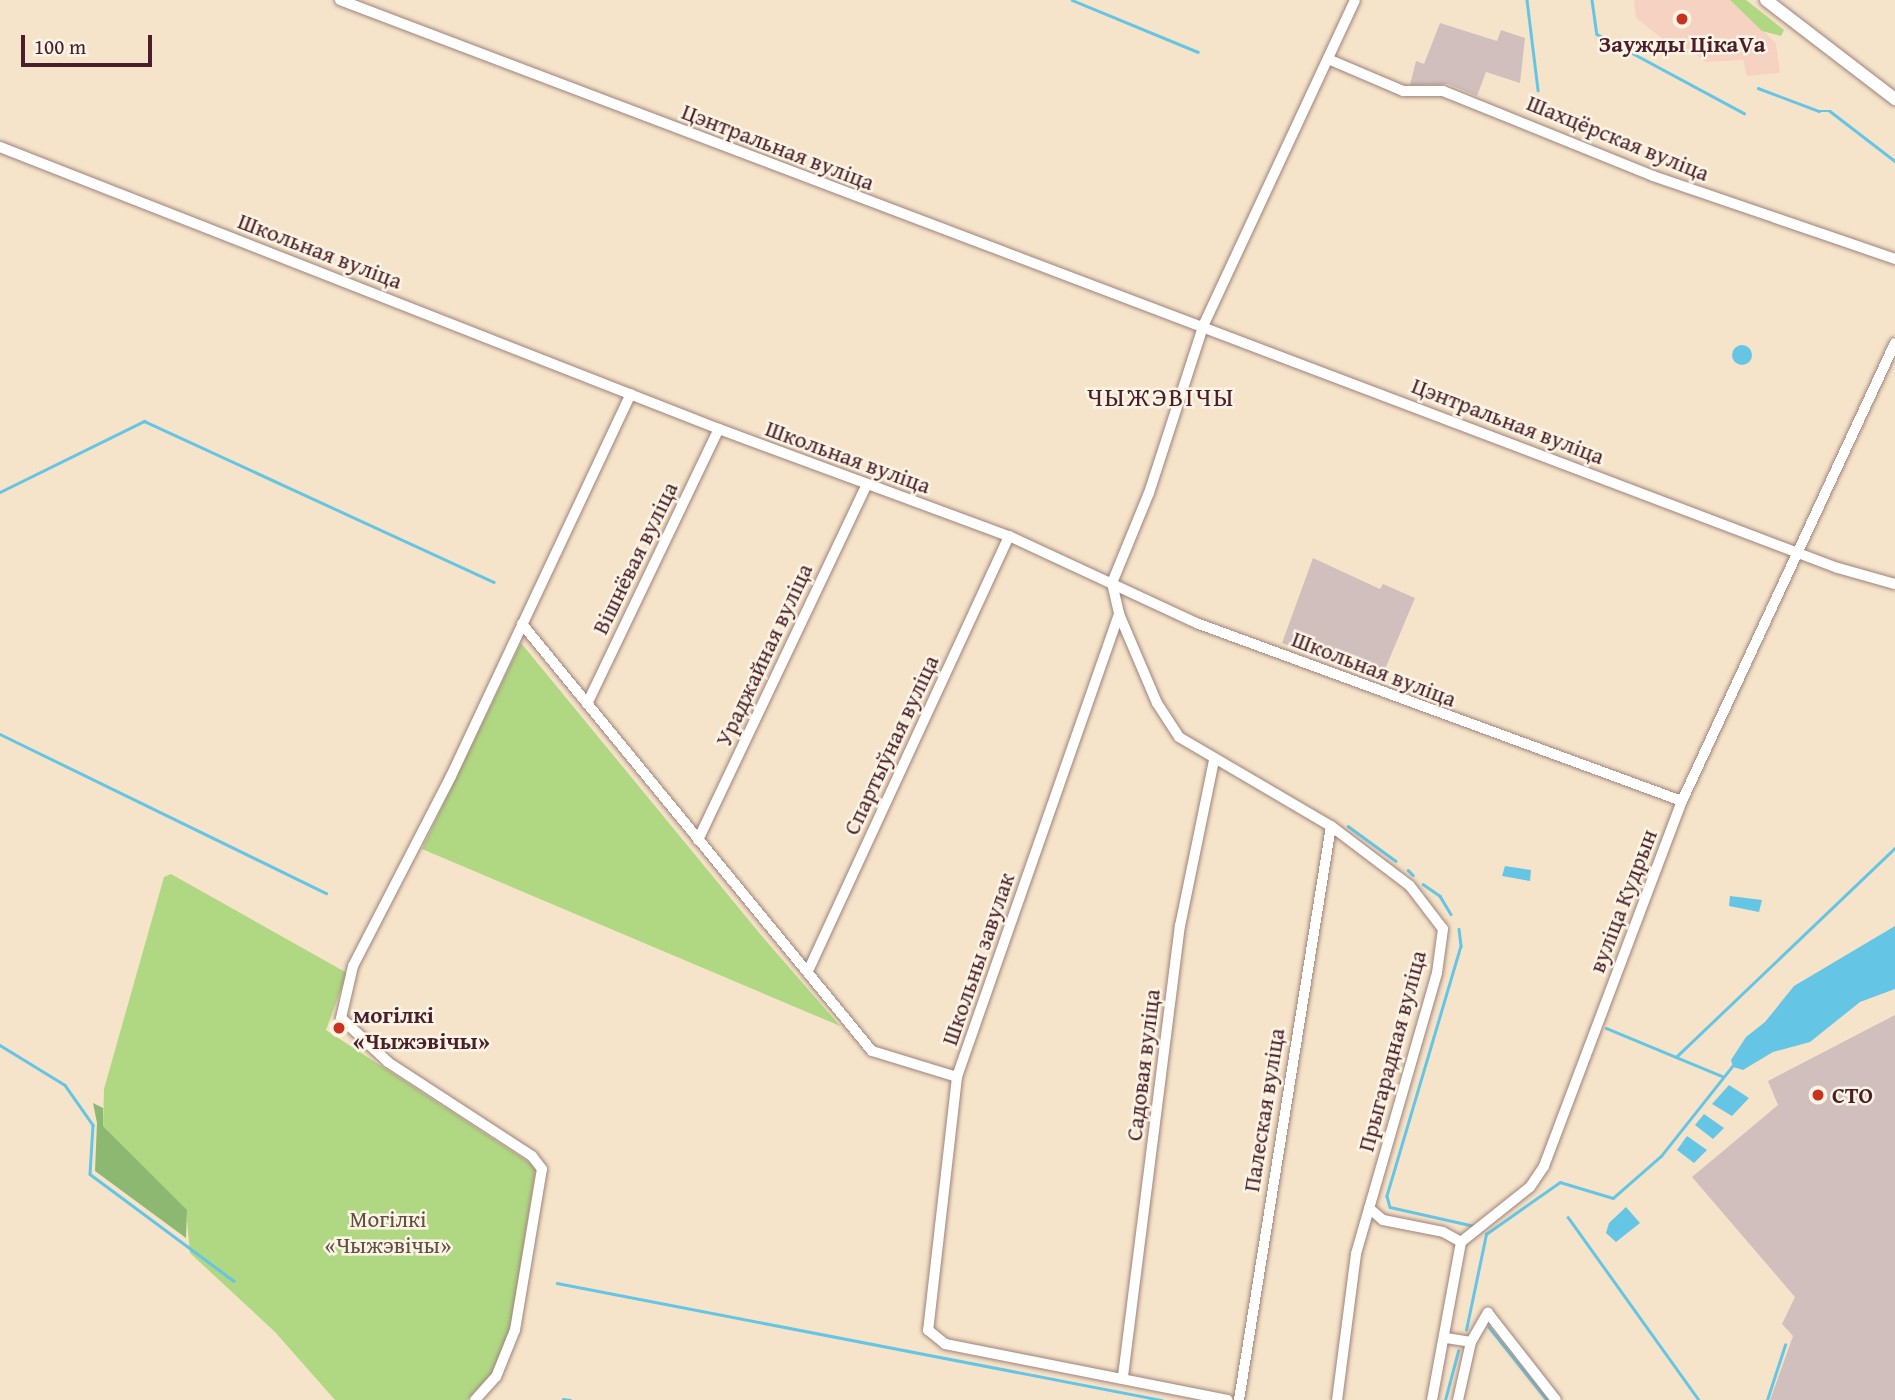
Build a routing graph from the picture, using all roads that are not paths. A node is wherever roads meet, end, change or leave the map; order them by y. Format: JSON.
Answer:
{"nodes":[{"id":1,"x":340,"y":0,"type":"edge"},
{"id":2,"x":1355,"y":0,"type":"edge"},
{"id":3,"x":1766,"y":0,"type":"edge"},
{"id":4,"x":1328,"y":59,"type":"junction"},
{"id":5,"x":1895,"y":99,"type":"edge"},
{"id":6,"x":0,"y":147,"type":"edge"},
{"id":7,"x":1895,"y":259,"type":"edge"},
{"id":8,"x":1204,"y":324,"type":"junction"},
{"id":9,"x":1895,"y":343,"type":"edge"},
{"id":10,"x":631,"y":394,"type":"junction"},
{"id":11,"x":719,"y":429,"type":"junction"},
{"id":12,"x":866,"y":486,"type":"junction"},
{"id":13,"x":1009,"y":536,"type":"junction"},
{"id":14,"x":1798,"y":553,"type":"junction"},
{"id":15,"x":1112,"y":583,"type":"junction"},
{"id":16,"x":1895,"y":584,"type":"edge"},
{"id":17,"x":1119,"y":614,"type":"junction"},
{"id":18,"x":522,"y":624,"type":"junction"},
{"id":19,"x":587,"y":704,"type":"junction"},
{"id":20,"x":1214,"y":760,"type":"junction"},
{"id":21,"x":1682,"y":801,"type":"junction"},
{"id":22,"x":1331,"y":826,"type":"junction"},
{"id":23,"x":698,"y":840,"type":"junction"},
{"id":24,"x":809,"y":969,"type":"junction"},
{"id":25,"x":957,"y":1077,"type":"junction"},
{"id":26,"x":1369,"y":1208,"type":"junction"},
{"id":27,"x":1461,"y":1242,"type":"junction"},
{"id":28,"x":1446,"y":1338,"type":"junction"},
{"id":29,"x":1471,"y":1342,"type":"junction"},
{"id":30,"x":1123,"y":1376,"type":"junction"},
{"id":31,"x":475,"y":1400,"type":"edge"},
{"id":32,"x":1228,"y":1400,"type":"edge"},
{"id":33,"x":1240,"y":1400,"type":"edge"},
{"id":34,"x":1338,"y":1400,"type":"edge"},
{"id":35,"x":1432,"y":1400,"type":"edge"},
{"id":36,"x":1458,"y":1400,"type":"edge"},
{"id":37,"x":1556,"y":1400,"type":"edge"}],
"edges":[{"from":1,"to":8,"type":"street","name":"Цэнтральная вуліца"},
{"from":2,"to":4,"type":"street"},
{"from":3,"to":5,"type":"main road"},
{"from":4,"to":7,"type":"street","name":"Шахцёрская вуліца"},
{"from":4,"to":8,"type":"street"},
{"from":6,"to":10,"type":"street","name":"Школьная вуліца"},
{"from":8,"to":14,"type":"street","name":"Цэнтральная вуліца"},
{"from":8,"to":15,"type":"street"},
{"from":9,"to":14,"type":"street"},
{"from":10,"to":11,"type":"street","name":"Школьная вуліца"},
{"from":10,"to":18,"type":"street"},
{"from":11,"to":12,"type":"street","name":"Школьная вуліца"},
{"from":11,"to":19,"type":"street","name":"Вішнёвая вуліца"},
{"from":12,"to":13,"type":"street","name":"Школьная вуліца"},
{"from":12,"to":23,"type":"street","name":"Ураджайная вуліца"},
{"from":13,"to":15,"type":"street","name":"Школьная вуліца"},
{"from":13,"to":24,"type":"street","name":"Спартыўная вуліца"},
{"from":14,"to":16,"type":"street","name":"Цэнтральная вуліца"},
{"from":14,"to":21,"type":"street","name":"вуліца Кудрын"},
{"from":15,"to":17,"type":"street","name":"Прыгарадная вуліца"},
{"from":15,"to":21,"type":"street","name":"Школьная вуліца"},
{"from":17,"to":20,"type":"street","name":"Прыгарадная вуліца"},
{"from":17,"to":25,"type":"street","name":"Школьны завулак"},
{"from":18,"to":19,"type":"street"},
{"from":18,"to":31,"type":"street"},
{"from":19,"to":23,"type":"street"},
{"from":20,"to":22,"type":"street","name":"Прыгарадная вуліца"},
{"from":20,"to":30,"type":"street","name":"Садовая вуліца"},
{"from":21,"to":27,"type":"street","name":"вуліца Кудрын"},
{"from":22,"to":26,"type":"street","name":"Прыгарадная вуліца"},
{"from":22,"to":33,"type":"street","name":"Палеская вуліца"},
{"from":23,"to":24,"type":"street"},
{"from":24,"to":25,"type":"street"},
{"from":25,"to":30,"type":"street","name":"Школьны завулак"},
{"from":26,"to":27,"type":"street"},
{"from":26,"to":34,"type":"street","name":"Прыгарадная вуліца"},
{"from":27,"to":28,"type":"street"},
{"from":28,"to":29,"type":"street"},
{"from":28,"to":35,"type":"street"},
{"from":29,"to":36,"type":"street"},
{"from":29,"to":37,"type":"street"},
{"from":30,"to":32,"type":"street"}]}
